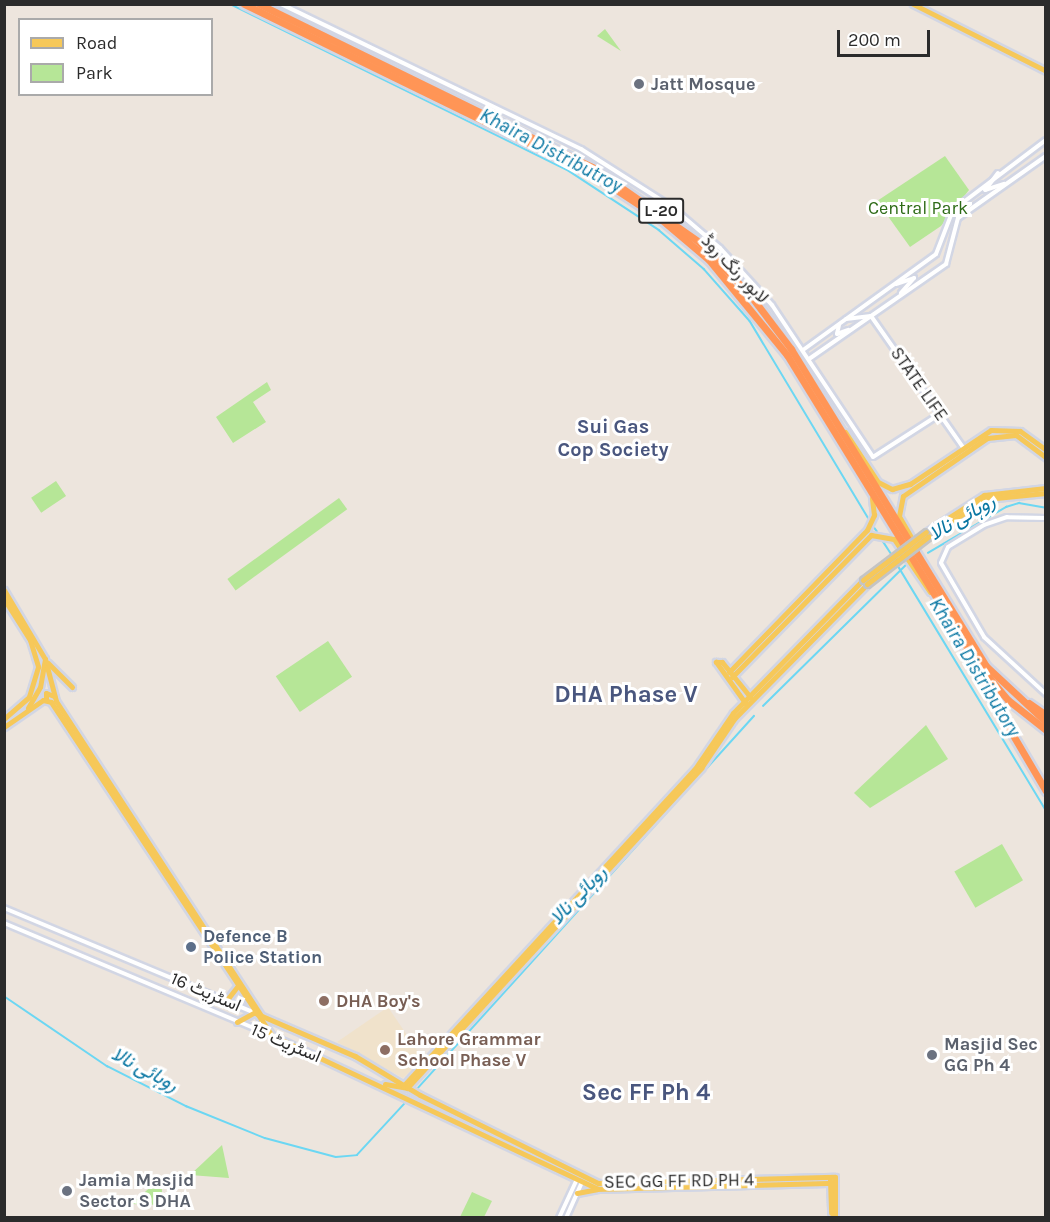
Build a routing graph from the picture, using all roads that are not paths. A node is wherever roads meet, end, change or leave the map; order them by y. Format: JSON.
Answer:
{"nodes":[{"id":1,"x":244,"y":4,"type":"edge"},
{"id":2,"x":260,"y":4,"type":"edge"},
{"id":3,"x":281,"y":4,"type":"edge"},
{"id":4,"x":913,"y":4,"type":"edge"},
{"id":5,"x":1046,"y":71,"type":"edge"},
{"id":6,"x":1044,"y":142,"type":"edge"},
{"id":7,"x":1046,"y":156,"type":"edge"},
{"id":8,"x":998,"y":173,"type":"junction"},
{"id":9,"x":1005,"y":184,"type":"junction"},
{"id":10,"x":892,"y":286,"type":"junction"},
{"id":11,"x":898,"y":297,"type":"junction"},
{"id":12,"x":872,"y":316,"type":"junction"},
{"id":13,"x":845,"y":319,"type":"junction"},
{"id":14,"x":840,"y":323,"type":"junction"},
{"id":15,"x":857,"y":326,"type":"junction"},
{"id":16,"x":803,"y":350,"type":"junction"},
{"id":17,"x":810,"y":359,"type":"junction"},
{"id":18,"x":940,"y":414,"type":"junction"},
{"id":19,"x":834,"y":419,"type":"junction"},
{"id":20,"x":841,"y":442,"type":"junction"},
{"id":21,"x":964,"y":449,"type":"junction"},
{"id":22,"x":1046,"y":450,"type":"edge"},
{"id":23,"x":1046,"y":458,"type":"edge"},
{"id":24,"x":1045,"y":488,"type":"edge"},
{"id":25,"x":1046,"y":493,"type":"edge"},
{"id":26,"x":874,"y":501,"type":"junction"},
{"id":27,"x":885,"y":514,"type":"junction"},
{"id":28,"x":1046,"y":518,"type":"edge"},
{"id":29,"x":928,"y":534,"type":"junction"},
{"id":30,"x":928,"y":572,"type":"junction"},
{"id":31,"x":4,"y":590,"type":"edge"},
{"id":32,"x":935,"y":597,"type":"junction"},
{"id":33,"x":4,"y":599,"type":"edge"},
{"id":34,"x":976,"y":651,"type":"junction"},
{"id":35,"x":45,"y":659,"type":"junction"},
{"id":36,"x":731,"y":675,"type":"junction"},
{"id":37,"x":72,"y":687,"type":"dead end"},
{"id":38,"x":731,"y":688,"type":"junction"},
{"id":39,"x":1046,"y":694,"type":"edge"},
{"id":40,"x":54,"y":696,"type":"junction"},
{"id":41,"x":751,"y":698,"type":"junction"},
{"id":42,"x":44,"y":699,"type":"junction"},
{"id":43,"x":746,"y":704,"type":"junction"},
{"id":44,"x":25,"y":712,"type":"junction"},
{"id":45,"x":733,"y":713,"type":"junction"},
{"id":46,"x":1046,"y":715,"type":"edge"},
{"id":47,"x":4,"y":719,"type":"edge"},
{"id":48,"x":1046,"y":722,"type":"edge"},
{"id":49,"x":4,"y":727,"type":"edge"},
{"id":50,"x":1046,"y":730,"type":"edge"},
{"id":51,"x":1046,"y":792,"type":"edge"},
{"id":52,"x":4,"y":908,"type":"edge"},
{"id":53,"x":4,"y":923,"type":"edge"},
{"id":54,"x":237,"y":987,"type":"junction"},
{"id":55,"x":226,"y":1001,"type":"junction"},
{"id":56,"x":257,"y":1014,"type":"junction"},
{"id":57,"x":237,"y":1022,"type":"junction"},
{"id":58,"x":271,"y":1035,"type":"junction"},
{"id":59,"x":403,"y":1089,"type":"junction"},
{"id":60,"x":580,"y":1181,"type":"junction"},
{"id":61,"x":705,"y":1183,"type":"junction"},
{"id":62,"x":598,"y":1189,"type":"junction"},
{"id":63,"x":577,"y":1193,"type":"junction"},
{"id":64,"x":559,"y":1218,"type":"edge"},
{"id":65,"x":566,"y":1218,"type":"edge"},
{"id":66,"x":833,"y":1218,"type":"edge"}],
"edges":[{"from":1,"to":20,"type":"highway","name":"لاہور رنگ روڈ","number":"L-20"},
{"from":2,"to":19,"type":"highway","name":"لاہور رنگ روڈ","number":"L-20"},
{"from":3,"to":16,"type":"street"},
{"from":4,"to":5,"type":"main road"},
{"from":6,"to":8,"type":"street"},
{"from":7,"to":9,"type":"street"},
{"from":8,"to":9,"type":"street"},
{"from":8,"to":10,"type":"street"},
{"from":9,"to":11,"type":"street"},
{"from":10,"to":11,"type":"street"},
{"from":10,"to":13,"type":"street"},
{"from":11,"to":12,"type":"street"},
{"from":12,"to":13,"type":"street"},
{"from":12,"to":15,"type":"street"},
{"from":12,"to":18,"type":"street","name":"STATE LIFE"},
{"from":13,"to":14,"type":"street"},
{"from":14,"to":15,"type":"street"},
{"from":14,"to":16,"type":"street"},
{"from":15,"to":17,"type":"street"},
{"from":16,"to":17,"type":"street"},
{"from":17,"to":18,"type":"street"},
{"from":18,"to":21,"type":"street","name":"STATE LIFE"},
{"from":19,"to":21,"type":"main road"},
{"from":19,"to":30,"type":"highway","name":"لاہور رنگ روڈ","number":"L-20"},
{"from":20,"to":26,"type":"main road"},
{"from":20,"to":27,"type":"highway","name":"لاہور رنگ روڈ","number":"L-20"},
{"from":21,"to":22,"type":"main road"},
{"from":21,"to":23,"type":"main road"},
{"from":21,"to":30,"type":"main road"},
{"from":24,"to":29,"type":"main road"},
{"from":25,"to":29,"type":"main road"},
{"from":26,"to":27,"type":"main road"},
{"from":26,"to":36,"type":"main road"},
{"from":27,"to":32,"type":"highway","name":"لاہور رنگ روڈ","number":"L-20"},
{"from":28,"to":39,"type":"street"},
{"from":29,"to":41,"type":"main road","bridge":true},
{"from":30,"to":34,"type":"highway","name":"لاہور رنگ روڈ","number":"L-20"},
{"from":31,"to":35,"type":"main road"},
{"from":32,"to":36,"type":"main road"},
{"from":32,"to":50,"type":"highway","name":"لاہور رنگ روڈ","number":"L-20"},
{"from":32,"to":51,"type":"highway"},
{"from":33,"to":47,"type":"main road"},
{"from":34,"to":46,"type":"highway"},
{"from":34,"to":48,"type":"highway","name":"لاہور رنگ روڈ","number":"L-20"},
{"from":35,"to":37,"type":"main road"},
{"from":35,"to":40,"type":"main road"},
{"from":35,"to":44,"type":"main road"},
{"from":36,"to":38,"type":"main road"},
{"from":36,"to":41,"type":"main road"},
{"from":38,"to":43,"type":"main road"},
{"from":38,"to":45,"type":"main road"},
{"from":40,"to":42,"type":"main road"},
{"from":40,"to":56,"type":"main road"},
{"from":41,"to":43,"type":"main road"},
{"from":42,"to":44,"type":"main road"},
{"from":42,"to":54,"type":"main road"},
{"from":43,"to":45,"type":"main road"},
{"from":43,"to":59,"type":"main road"},
{"from":44,"to":49,"type":"main road"},
{"from":45,"to":59,"type":"main road"},
{"from":52,"to":55,"type":"street","name":"اسٹریٹ 16"},
{"from":53,"to":57,"type":"street","name":"اسٹریٹ 15"},
{"from":54,"to":55,"type":"main road"},
{"from":54,"to":56,"type":"main road"},
{"from":55,"to":56,"type":"street","name":"اسٹریٹ 16"},
{"from":56,"to":57,"type":"main road"},
{"from":56,"to":58,"type":"main road"},
{"from":56,"to":59,"type":"main road","name":"اسٹریٹ 16"},
{"from":57,"to":58,"type":"street","name":"اسٹریٹ 15"},
{"from":58,"to":59,"type":"main road","name":"اسٹریٹ 15"},
{"from":59,"to":60,"type":"main road"},
{"from":59,"to":61,"type":"main road","name":"SEC GG FF RD PH 4"},
{"from":60,"to":62,"type":"main road"},
{"from":60,"to":63,"type":"street"},
{"from":60,"to":64,"type":"street"},
{"from":61,"to":62,"type":"main road"},
{"from":61,"to":66,"type":"main road","name":"SEC GG FF RD PH 4"},
{"from":62,"to":63,"type":"main road"},
{"from":63,"to":65,"type":"street"}]}
